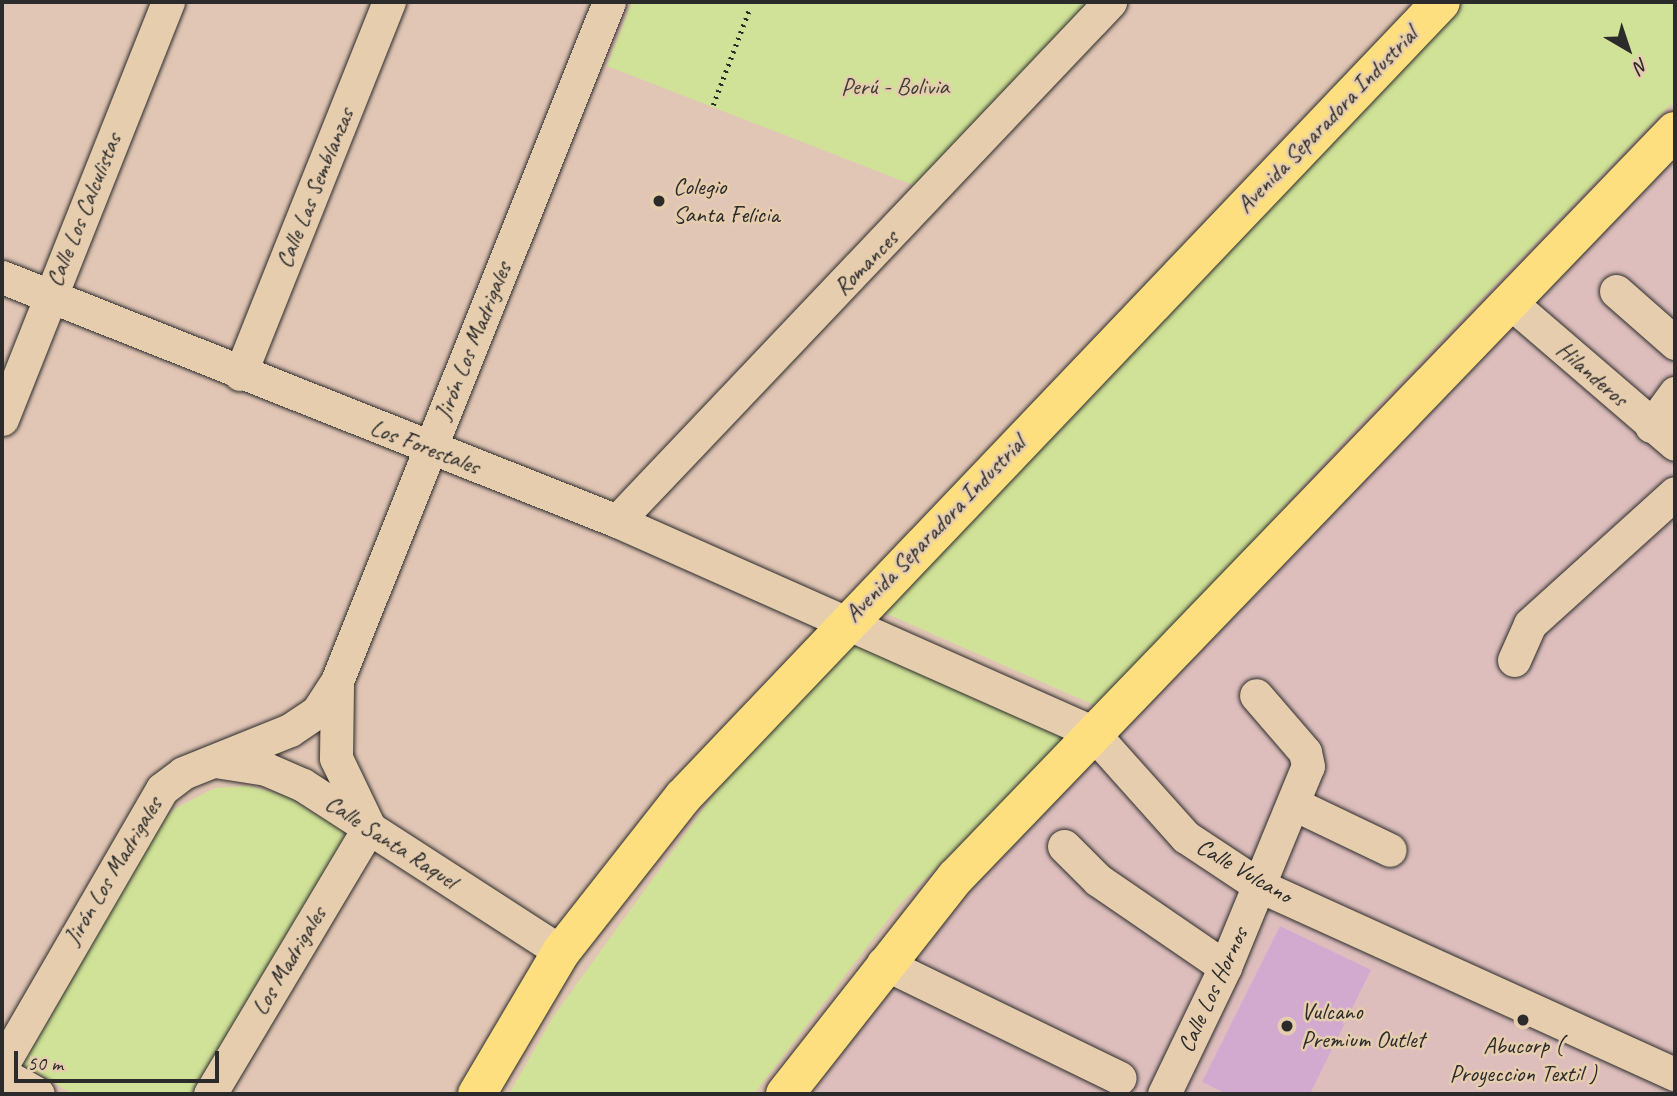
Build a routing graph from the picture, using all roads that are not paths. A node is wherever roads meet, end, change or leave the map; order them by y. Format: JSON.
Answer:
{"nodes":[{"id":1,"x":168,"y":2,"type":"edge"},
{"id":2,"x":389,"y":2,"type":"edge"},
{"id":3,"x":609,"y":2,"type":"edge"},
{"id":4,"x":1110,"y":2,"type":"edge"},
{"id":5,"x":1441,"y":2,"type":"edge"},
{"id":6,"x":1675,"y":131,"type":"edge"},
{"id":7,"x":2,"y":277,"type":"edge"},
{"id":8,"x":1616,"y":291,"type":"dead end"},
{"id":9,"x":50,"y":296,"type":"junction"},
{"id":10,"x":1511,"y":303,"type":"junction"},
{"id":11,"x":1675,"y":343,"type":"edge"},
{"id":12,"x":240,"y":374,"type":"junction"},
{"id":13,"x":1675,"y":393,"type":"edge"},
{"id":14,"x":2,"y":419,"type":"edge"},
{"id":15,"x":1663,"y":435,"type":"edge"},
{"id":16,"x":430,"y":450,"type":"junction"},
{"id":17,"x":1675,"y":493,"type":"edge"},
{"id":18,"x":617,"y":521,"type":"junction"},
{"id":19,"x":847,"y":621,"type":"junction"},
{"id":20,"x":1514,"y":660,"type":"dead end"},
{"id":21,"x":337,"y":681,"type":"junction"},
{"id":22,"x":1256,"y":695,"type":"dead end"},
{"id":23,"x":1092,"y":732,"type":"junction"},
{"id":24,"x":209,"y":761,"type":"junction"},
{"id":25,"x":1294,"y":804,"type":"junction"},
{"id":26,"x":369,"y":827,"type":"junction"},
{"id":27,"x":1064,"y":846,"type":"dead end"},
{"id":28,"x":1391,"y":850,"type":"dead end"},
{"id":29,"x":1260,"y":886,"type":"junction"},
{"id":30,"x":561,"y":952,"type":"junction"},
{"id":31,"x":883,"y":963,"type":"junction"},
{"id":32,"x":1226,"y":967,"type":"junction"},
{"id":33,"x":2,"y":1065,"type":"edge"},
{"id":34,"x":2,"y":1074,"type":"edge"},
{"id":35,"x":1675,"y":1074,"type":"edge"},
{"id":36,"x":1120,"y":1078,"type":"dead end"},
{"id":37,"x":38,"y":1094,"type":"edge"},
{"id":38,"x":210,"y":1094,"type":"edge"},
{"id":39,"x":477,"y":1094,"type":"edge"},
{"id":40,"x":785,"y":1094,"type":"edge"},
{"id":41,"x":1164,"y":1094,"type":"edge"}],
"edges":[{"from":1,"to":9,"type":"street","name":"Calle Los Calculistas"},
{"from":2,"to":12,"type":"street","name":"Calle Las Semblanzas"},
{"from":3,"to":16,"type":"street","name":"Jirón Los Madrigales"},
{"from":4,"to":18,"type":"street","name":"Romances"},
{"from":5,"to":19,"type":"main road","name":"Avenida Separadora Industrial"},
{"from":6,"to":10,"type":"main road"},
{"from":7,"to":9,"type":"street","name":"Los Forestales"},
{"from":8,"to":11,"type":"street"},
{"from":9,"to":12,"type":"street","name":"Los Forestales"},
{"from":9,"to":14,"type":"street","name":"Calle Los Calculistas"},
{"from":10,"to":15,"type":"street","name":"Hilanderos"},
{"from":10,"to":23,"type":"main road"},
{"from":12,"to":16,"type":"street","name":"Los Forestales"},
{"from":13,"to":15,"type":"street"},
{"from":16,"to":18,"type":"street","name":"Los Forestales"},
{"from":16,"to":21,"type":"street","name":"Jirón Los Madrigales"},
{"from":17,"to":20,"type":"street"},
{"from":18,"to":19,"type":"street","name":"Los Forestales"},
{"from":19,"to":23,"type":"street","name":"Calle Vulcano"},
{"from":19,"to":30,"type":"main road","name":"Avenida Separadora Industrial"},
{"from":21,"to":24,"type":"street","name":"Jirón Los Madrigales"},
{"from":21,"to":26,"type":"street","name":"Jirón Los Madrigales"},
{"from":22,"to":25,"type":"street","name":"Calle Los Hornos"},
{"from":23,"to":29,"type":"street","name":"Calle Vulcano"},
{"from":23,"to":31,"type":"main road"},
{"from":24,"to":26,"type":"street","name":"Calle Santa Raquel"},
{"from":24,"to":33,"type":"street","name":"Jirón Los Madrigales"},
{"from":25,"to":28,"type":"street"},
{"from":25,"to":29,"type":"street","name":"Calle Los Hornos"},
{"from":26,"to":30,"type":"street","name":"Calle Santa Raquel"},
{"from":26,"to":38,"type":"street","name":"Los Madrigales"},
{"from":27,"to":32,"type":"street"},
{"from":29,"to":32,"type":"street","name":"Calle Los Hornos"},
{"from":29,"to":35,"type":"street","name":"Calle Vulcano"},
{"from":30,"to":39,"type":"main road","name":"Avenida Separadora Industrial"},
{"from":31,"to":36,"type":"street"},
{"from":31,"to":40,"type":"main road"},
{"from":32,"to":41,"type":"street","name":"Calle Los Hornos"},
{"from":34,"to":37,"type":"street"}]}
